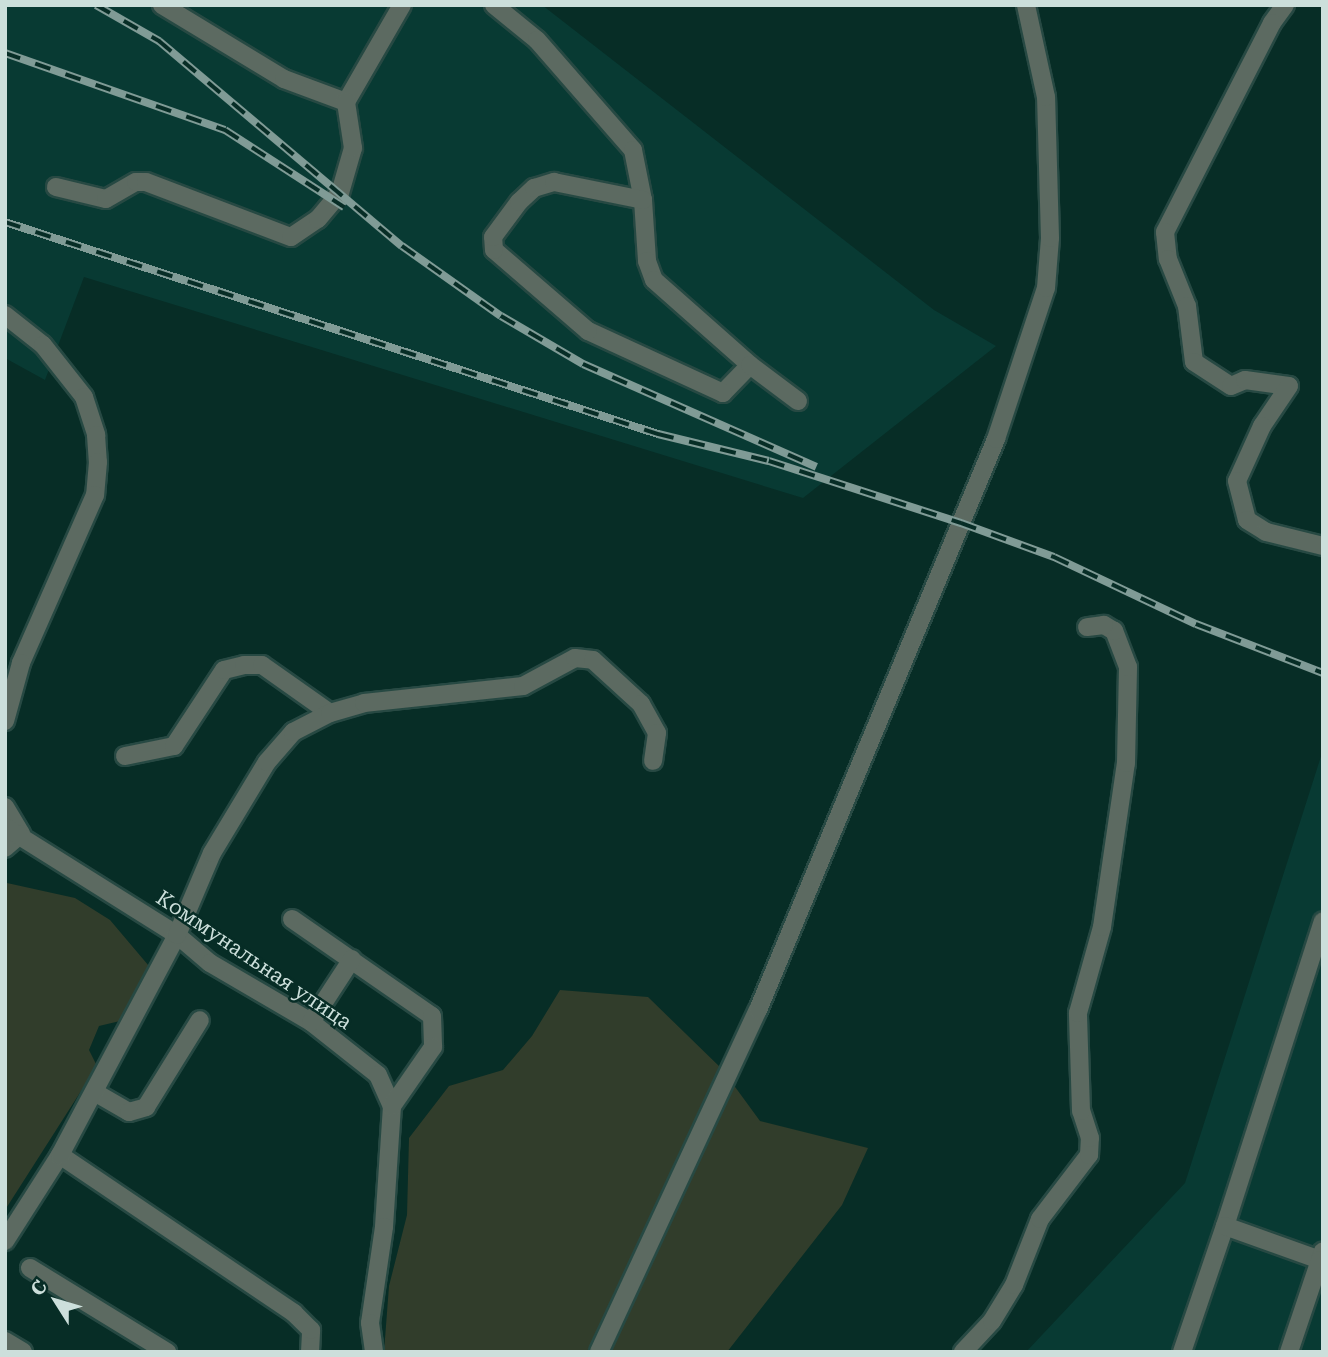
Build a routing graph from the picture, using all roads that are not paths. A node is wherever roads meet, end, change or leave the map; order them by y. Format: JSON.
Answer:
{"nodes":[{"id":1,"x":162,"y":5,"type":"edge"},
{"id":2,"x":402,"y":5,"type":"edge"},
{"id":3,"x":494,"y":5,"type":"edge"},
{"id":4,"x":1026,"y":5,"type":"edge"},
{"id":5,"x":1285,"y":5,"type":"edge"},
{"id":6,"x":346,"y":102,"type":"junction"},
{"id":7,"x":56,"y":187,"type":"dead end"},
{"id":8,"x":643,"y":201,"type":"junction"},
{"id":9,"x":5,"y":315,"type":"edge"},
{"id":10,"x":750,"y":365,"type":"junction"},
{"id":11,"x":798,"y":401,"type":"dead end"},
{"id":12,"x":1323,"y":546,"type":"edge"},
{"id":13,"x":1087,"y":627,"type":"dead end"},
{"id":14,"x":330,"y":713,"type":"junction"},
{"id":15,"x":5,"y":721,"type":"edge"},
{"id":16,"x":125,"y":756,"type":"dead end"},
{"id":17,"x":653,"y":761,"type":"dead end"},
{"id":18,"x":5,"y":807,"type":"edge"},
{"id":19,"x":13,"y":831,"type":"edge"},
{"id":20,"x":5,"y":848,"type":"edge"},
{"id":21,"x":292,"y":919,"type":"dead end"},
{"id":22,"x":1323,"y":921,"type":"edge"},
{"id":23,"x":177,"y":935,"type":"junction"},
{"id":24,"x":352,"y":959,"type":"junction"},
{"id":25,"x":1315,"y":972,"type":"edge"},
{"id":26,"x":200,"y":1020,"type":"dead end"},
{"id":27,"x":311,"y":1022,"type":"junction"},
{"id":28,"x":96,"y":1093,"type":"junction"},
{"id":29,"x":392,"y":1106,"type":"junction"},
{"id":30,"x":60,"y":1155,"type":"junction"},
{"id":31,"x":1225,"y":1226,"type":"junction"},
{"id":32,"x":5,"y":1241,"type":"edge"},
{"id":33,"x":1321,"y":1255,"type":"edge"},
{"id":34,"x":30,"y":1268,"type":"dead end"},
{"id":35,"x":5,"y":1341,"type":"edge"},
{"id":36,"x":23,"y":1352,"type":"edge"},
{"id":37,"x":167,"y":1352,"type":"edge"},
{"id":38,"x":310,"y":1352,"type":"edge"},
{"id":39,"x":374,"y":1352,"type":"edge"},
{"id":40,"x":599,"y":1352,"type":"edge"},
{"id":41,"x":963,"y":1352,"type":"edge"},
{"id":42,"x":1182,"y":1352,"type":"edge"},
{"id":43,"x":1289,"y":1352,"type":"edge"}],
"edges":[{"from":1,"to":6,"type":"street"},
{"from":2,"to":6,"type":"street"},
{"from":3,"to":8,"type":"street"},
{"from":4,"to":40,"type":"street"},
{"from":5,"to":12,"type":"street"},
{"from":6,"to":7,"type":"street"},
{"from":8,"to":10,"type":"street"},
{"from":8,"to":10,"type":"street"},
{"from":9,"to":15,"type":"street"},
{"from":10,"to":11,"type":"street"},
{"from":13,"to":41,"type":"street"},
{"from":14,"to":16,"type":"street"},
{"from":14,"to":17,"type":"street"},
{"from":14,"to":23,"type":"street"},
{"from":18,"to":19,"type":"street"},
{"from":19,"to":20,"type":"street"},
{"from":19,"to":23,"type":"street","name":"Коммунальная улица"},
{"from":21,"to":24,"type":"street"},
{"from":22,"to":25,"type":"street"},
{"from":23,"to":27,"type":"street","name":"Коммунальная улица"},
{"from":23,"to":28,"type":"street"},
{"from":24,"to":27,"type":"street"},
{"from":24,"to":29,"type":"street"},
{"from":25,"to":31,"type":"street"},
{"from":26,"to":28,"type":"street"},
{"from":27,"to":29,"type":"street","name":"Коммунальная улица"},
{"from":28,"to":30,"type":"street"},
{"from":29,"to":39,"type":"street","name":"Коммунальная улица"},
{"from":30,"to":32,"type":"street"},
{"from":30,"to":38,"type":"street"},
{"from":31,"to":33,"type":"street"},
{"from":31,"to":42,"type":"street"},
{"from":33,"to":43,"type":"street"},
{"from":34,"to":37,"type":"street"},
{"from":35,"to":36,"type":"street"}]}
